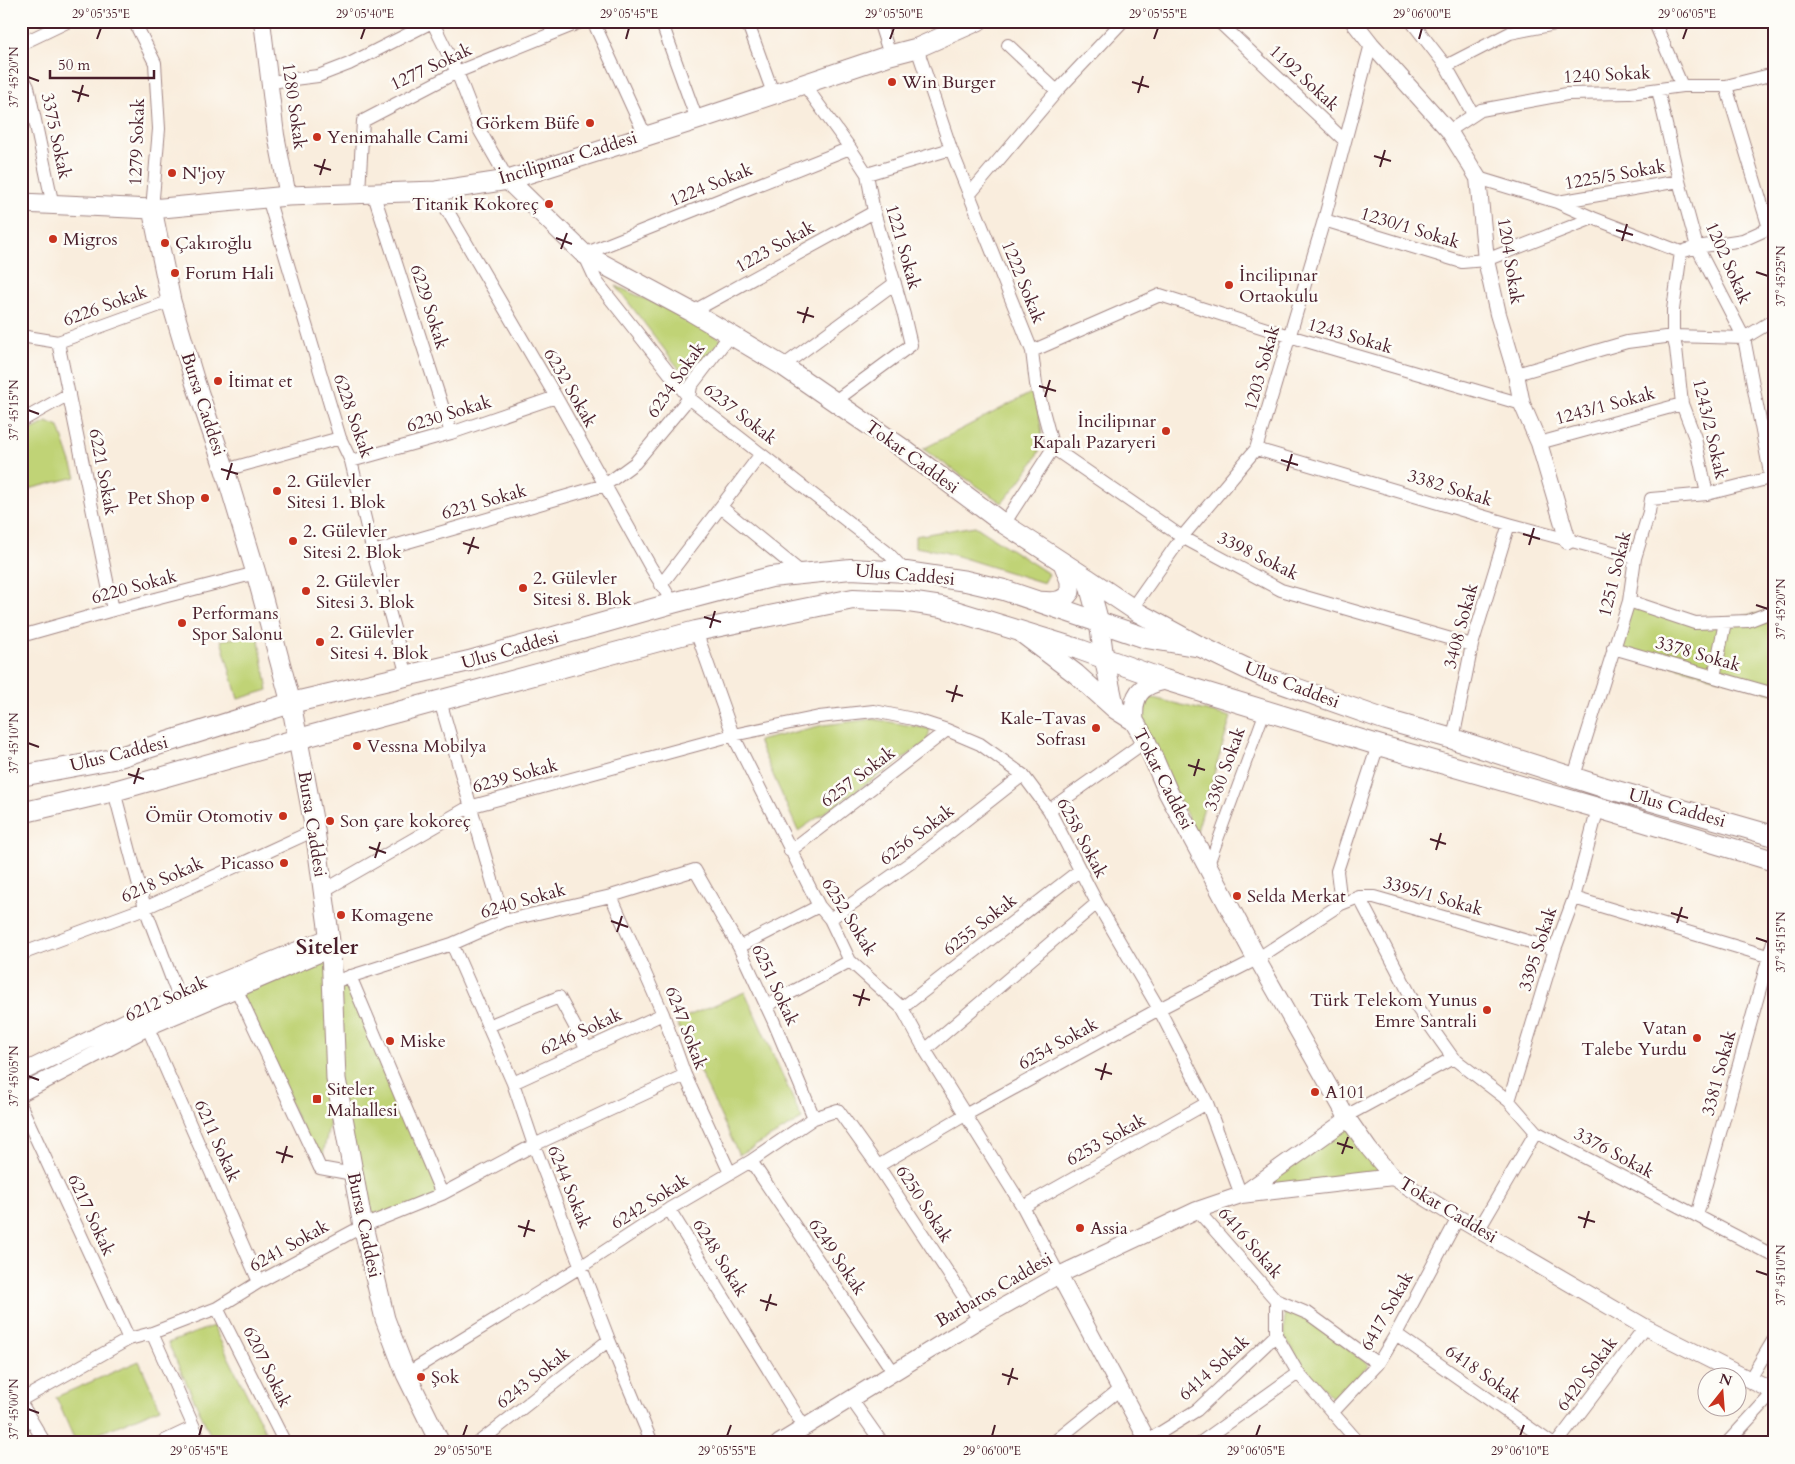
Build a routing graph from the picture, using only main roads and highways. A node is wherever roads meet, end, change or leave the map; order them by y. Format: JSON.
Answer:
{"nodes":[{"id":1,"x":978,"y":21,"type":"edge"},
{"id":2,"x":508,"y":180,"type":"junction"},
{"id":3,"x":21,"y":203,"type":"edge"},
{"id":4,"x":152,"y":209,"type":"junction"},
{"id":5,"x":1064,"y":563,"type":"junction"},
{"id":6,"x":1087,"y":578,"type":"junction"},
{"id":7,"x":1034,"y":600,"type":"junction"},
{"id":8,"x":1099,"y":622,"type":"junction"},
{"id":9,"x":1016,"y":629,"type":"junction"},
{"id":10,"x":1201,"y":647,"type":"junction"},
{"id":11,"x":1104,"y":658,"type":"junction"},
{"id":12,"x":1165,"y":680,"type":"junction"},
{"id":13,"x":291,"y":703,"type":"junction"},
{"id":14,"x":1115,"y":709,"type":"junction"},
{"id":15,"x":1134,"y":721,"type":"junction"},
{"id":16,"x":298,"y":739,"type":"junction"},
{"id":17,"x":21,"y":776,"type":"edge"},
{"id":18,"x":21,"y":813,"type":"edge"},
{"id":19,"x":1774,"y":836,"type":"edge"},
{"id":20,"x":1774,"y":861,"type":"edge"},
{"id":21,"x":1257,"y":959,"type":"road end"},
{"id":22,"x":440,"y":1443,"type":"edge"}],
"edges":[{"from":1,"to":2,"type":"main road","name":"İncilipınar Caddesi"},
{"from":2,"to":4,"type":"main road","name":"İncilipınar Caddesi"},
{"from":2,"to":5,"type":"main road","name":"Tokat Caddesi"},
{"from":3,"to":4,"type":"main road","name":"İncilipınar Caddesi"},
{"from":4,"to":13,"type":"main road","name":"Bursa Caddesi"},
{"from":5,"to":6,"type":"main road","name":"Tokat Caddesi"},
{"from":5,"to":7,"type":"main road"},
{"from":6,"to":8,"type":"main road"},
{"from":6,"to":10,"type":"main road","name":"Tokat Caddesi"},
{"from":7,"to":8,"type":"main road","name":"Ulus Caddesi"},
{"from":7,"to":13,"type":"main road","name":"Ulus Caddesi"},
{"from":8,"to":10,"type":"main road","name":"Ulus Caddesi"},
{"from":8,"to":11,"type":"main road"},
{"from":9,"to":11,"type":"main road","name":"Ulus Caddesi"},
{"from":9,"to":14,"type":"main road","name":"Tokat Caddesi"},
{"from":9,"to":16,"type":"main road","name":"Ulus Caddesi"},
{"from":10,"to":19,"type":"main road","name":"Ulus Caddesi"},
{"from":11,"to":12,"type":"main road","name":"Ulus Caddesi"},
{"from":11,"to":14,"type":"main road"},
{"from":12,"to":15,"type":"main road"},
{"from":12,"to":20,"type":"main road","name":"Ulus Caddesi"},
{"from":13,"to":16,"type":"main road","name":"Bursa Caddesi"},
{"from":13,"to":17,"type":"main road","name":"Ulus Caddesi"},
{"from":14,"to":15,"type":"main road","name":"Tokat Caddesi"},
{"from":15,"to":21,"type":"main road","name":"Tokat Caddesi"},
{"from":16,"to":18,"type":"main road","name":"Ulus Caddesi"},
{"from":16,"to":22,"type":"main road","name":"Bursa Caddesi"}]}
